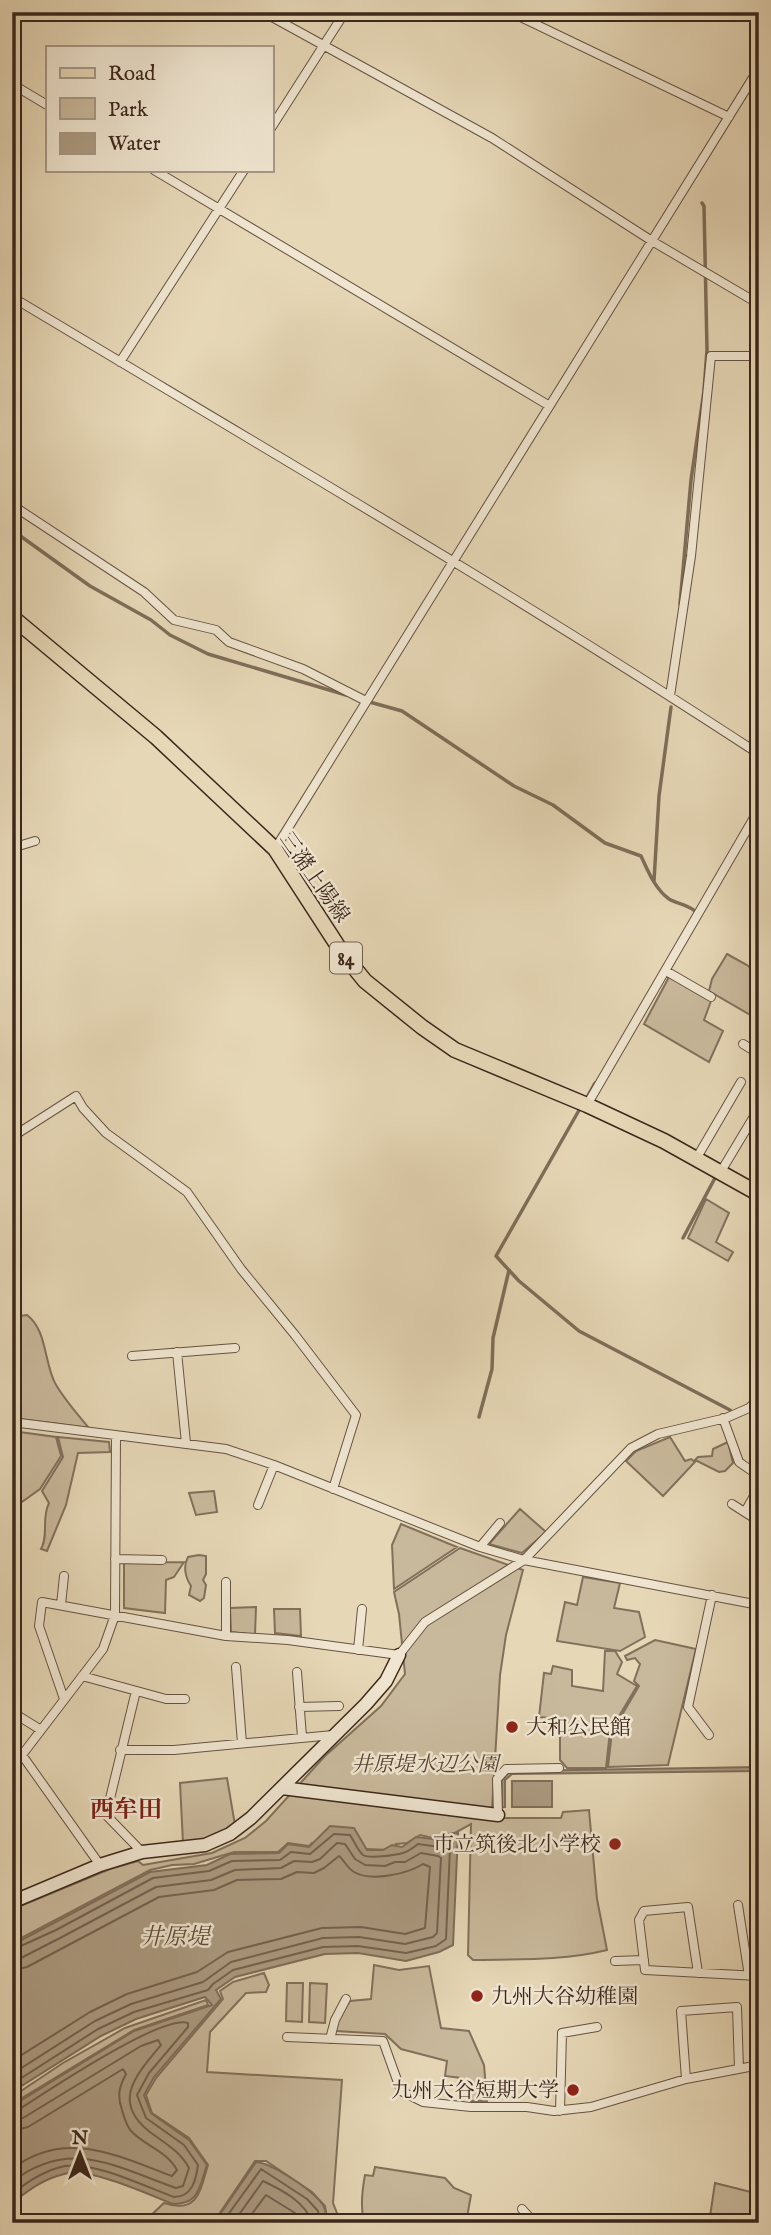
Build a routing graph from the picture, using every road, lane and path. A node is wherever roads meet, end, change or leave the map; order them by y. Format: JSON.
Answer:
{"nodes":[{"id":1,"x":263,"y":12,"type":"edge"},
{"id":2,"x":345,"y":12,"type":"edge"},
{"id":3,"x":510,"y":12,"type":"edge"},
{"id":4,"x":323,"y":46,"type":"junction"},
{"id":5,"x":759,"y":68,"type":"edge"},
{"id":6,"x":12,"y":84,"type":"edge"},
{"id":7,"x":46,"y":104,"type":"edge"},
{"id":8,"x":729,"y":117,"type":"junction"},
{"id":9,"x":273,"y":125,"type":"edge"},
{"id":10,"x":157,"y":172,"type":"edge"},
{"id":11,"x":243,"y":172,"type":"edge"},
{"id":12,"x":219,"y":209,"type":"junction"},
{"id":13,"x":652,"y":241,"type":"junction"},
{"id":14,"x":12,"y":297,"type":"edge"},
{"id":15,"x":759,"y":304,"type":"edge"},
{"id":16,"x":759,"y":356,"type":"edge"},
{"id":17,"x":120,"y":362,"type":"junction"},
{"id":18,"x":548,"y":405,"type":"junction"},
{"id":19,"x":12,"y":505,"type":"edge"},
{"id":20,"x":452,"y":563,"type":"junction"},
{"id":21,"x":12,"y":617,"type":"edge"},
{"id":22,"x":670,"y":696,"type":"junction"},
{"id":23,"x":366,"y":701,"type":"junction"},
{"id":24,"x":759,"y":754,"type":"edge"},
{"id":25,"x":759,"y":809,"type":"edge"},
{"id":26,"x":35,"y":841,"type":"dead end"},
{"id":27,"x":12,"y":848,"type":"edge"},
{"id":28,"x":275,"y":849,"type":"junction"},
{"id":29,"x":666,"y":971,"type":"junction"},
{"id":30,"x":711,"y":997,"type":"dead end"},
{"id":31,"x":743,"y":1044,"type":"dead end"},
{"id":32,"x":759,"y":1054,"type":"edge"},
{"id":33,"x":741,"y":1082,"type":"dead end"},
{"id":34,"x":587,"y":1105,"type":"junction"},
{"id":35,"x":747,"y":1108,"type":"dead end"},
{"id":36,"x":757,"y":1111,"type":"edge"},
{"id":37,"x":12,"y":1137,"type":"edge"},
{"id":38,"x":696,"y":1159,"type":"junction"},
{"id":39,"x":720,"y":1172,"type":"junction"},
{"id":40,"x":759,"y":1194,"type":"edge"},
{"id":41,"x":235,"y":1348,"type":"dead end"},
{"id":42,"x":177,"y":1352,"type":"junction"},
{"id":43,"x":132,"y":1356,"type":"dead end"},
{"id":44,"x":759,"y":1399,"type":"edge"},
{"id":45,"x":723,"y":1418,"type":"junction"},
{"id":46,"x":12,"y":1422,"type":"edge"},
{"id":47,"x":116,"y":1434,"type":"junction"},
{"id":48,"x":186,"y":1443,"type":"junction"},
{"id":49,"x":274,"y":1465,"type":"junction"},
{"id":50,"x":759,"y":1476,"type":"edge"},
{"id":51,"x":759,"y":1487,"type":"edge"},
{"id":52,"x":333,"y":1489,"type":"junction"},
{"id":53,"x":732,"y":1504,"type":"dead end"},
{"id":54,"x":258,"y":1505,"type":"dead end"},
{"id":55,"x":745,"y":1512,"type":"junction"},
{"id":56,"x":757,"y":1520,"type":"edge"},
{"id":57,"x":500,"y":1523,"type":"dead end"},
{"id":58,"x":480,"y":1547,"type":"junction"},
{"id":59,"x":115,"y":1559,"type":"junction"},
{"id":60,"x":162,"y":1560,"type":"dead end"},
{"id":61,"x":524,"y":1560,"type":"junction"},
{"id":62,"x":64,"y":1576,"type":"dead end"},
{"id":63,"x":226,"y":1582,"type":"dead end"},
{"id":64,"x":712,"y":1595,"type":"junction"},
{"id":65,"x":61,"y":1605,"type":"junction"},
{"id":66,"x":759,"y":1605,"type":"edge"},
{"id":67,"x":362,"y":1609,"type":"dead end"},
{"id":68,"x":115,"y":1615,"type":"junction"},
{"id":69,"x":226,"y":1636,"type":"junction"},
{"id":70,"x":358,"y":1650,"type":"junction"},
{"id":71,"x":399,"y":1655,"type":"junction"},
{"id":72,"x":236,"y":1667,"type":"dead end"},
{"id":73,"x":297,"y":1672,"type":"dead end"},
{"id":74,"x":82,"y":1676,"type":"junction"},
{"id":75,"x":136,"y":1691,"type":"junction"},
{"id":76,"x":64,"y":1699,"type":"junction"},
{"id":77,"x":185,"y":1699,"type":"dead end"},
{"id":78,"x":339,"y":1706,"type":"dead end"},
{"id":79,"x":299,"y":1707,"type":"junction"},
{"id":80,"x":12,"y":1712,"type":"edge"},
{"id":81,"x":41,"y":1730,"type":"junction"},
{"id":82,"x":333,"y":1734,"type":"junction"},
{"id":83,"x":709,"y":1735,"type":"dead end"},
{"id":84,"x":302,"y":1737,"type":"junction"},
{"id":85,"x":242,"y":1743,"type":"junction"},
{"id":86,"x":120,"y":1750,"type":"junction"},
{"id":87,"x":22,"y":1755,"type":"junction"},
{"id":88,"x":12,"y":1768,"type":"edge"},
{"id":89,"x":559,"y":1768,"type":"dead end"},
{"id":90,"x":282,"y":1788,"type":"junction"},
{"id":91,"x":498,"y":1815,"type":"joint"},
{"id":92,"x":142,"y":1852,"type":"junction"},
{"id":93,"x":100,"y":1865,"type":"junction"},
{"id":94,"x":12,"y":1902,"type":"edge"},
{"id":95,"x":738,"y":1905,"type":"dead end"},
{"id":96,"x":644,"y":1960,"type":"junction"},
{"id":97,"x":615,"y":1961,"type":"dead end"},
{"id":98,"x":698,"y":1973,"type":"junction"},
{"id":99,"x":754,"y":1976,"type":"edge"},
{"id":100,"x":346,"y":1999,"type":"dead end"},
{"id":101,"x":597,"y":2027,"type":"dead end"},
{"id":102,"x":287,"y":2037,"type":"dead end"},
{"id":103,"x":330,"y":2039,"type":"junction"},
{"id":104,"x":759,"y":2065,"type":"edge"},
{"id":105,"x":739,"y":2069,"type":"junction"},
{"id":106,"x":686,"y":2079,"type":"junction"},
{"id":107,"x":560,"y":2111,"type":"junction"},
{"id":108,"x":522,"y":2209,"type":"dead end"},
{"id":109,"x":548,"y":2223,"type":"edge"}],
"edges":[{"from":1,"to":4,"type":"street"},
{"from":2,"to":4,"type":"street"},
{"from":3,"to":8,"type":"street"},
{"from":4,"to":9,"type":"street"},
{"from":4,"to":13,"type":"street"},
{"from":5,"to":8,"type":"street"},
{"from":6,"to":7,"type":"street"},
{"from":8,"to":13,"type":"street"},
{"from":10,"to":12,"type":"street"},
{"from":11,"to":12,"type":"street"},
{"from":12,"to":17,"type":"street"},
{"from":12,"to":18,"type":"street"},
{"from":13,"to":15,"type":"street"},
{"from":13,"to":18,"type":"street"},
{"from":14,"to":17,"type":"street"},
{"from":16,"to":22,"type":"street"},
{"from":17,"to":20,"type":"street"},
{"from":18,"to":20,"type":"street"},
{"from":19,"to":23,"type":"street"},
{"from":20,"to":22,"type":"street"},
{"from":20,"to":23,"type":"street"},
{"from":21,"to":28,"type":"main road","name":"三潴上陽線","number":"84"},
{"from":22,"to":24,"type":"street"},
{"from":23,"to":28,"type":"street"},
{"from":25,"to":29,"type":"street"},
{"from":26,"to":27,"type":"street"},
{"from":28,"to":34,"type":"main road","name":"三潴上陽線","number":"84"},
{"from":29,"to":30,"type":"street"},
{"from":29,"to":34,"type":"street"},
{"from":31,"to":32,"type":"street"},
{"from":33,"to":38,"type":"street"},
{"from":34,"to":38,"type":"main road","name":"三潴上陽線","number":"84"},
{"from":35,"to":36,"type":"street"},
{"from":36,"to":39,"type":"street"},
{"from":37,"to":52,"type":"street"},
{"from":38,"to":39,"type":"main road","name":"三潴上陽線","number":"84"},
{"from":39,"to":40,"type":"main road","name":"三潴上陽線","number":"84"},
{"from":41,"to":42,"type":"street"},
{"from":42,"to":43,"type":"street"},
{"from":42,"to":48,"type":"street"},
{"from":44,"to":45,"type":"street"},
{"from":45,"to":50,"type":"street"},
{"from":45,"to":61,"type":"street"},
{"from":46,"to":47,"type":"street"},
{"from":47,"to":48,"type":"street"},
{"from":47,"to":59,"type":"street"},
{"from":48,"to":49,"type":"street"},
{"from":49,"to":52,"type":"street"},
{"from":49,"to":54,"type":"street"},
{"from":51,"to":55,"type":"street"},
{"from":52,"to":58,"type":"street"},
{"from":53,"to":55,"type":"street"},
{"from":55,"to":56,"type":"street"},
{"from":57,"to":58,"type":"street"},
{"from":58,"to":61,"type":"street"},
{"from":59,"to":60,"type":"street"},
{"from":59,"to":68,"type":"street"},
{"from":61,"to":64,"type":"street"},
{"from":61,"to":71,"type":"street"},
{"from":62,"to":65,"type":"street"},
{"from":63,"to":69,"type":"street"},
{"from":64,"to":66,"type":"street"},
{"from":64,"to":83,"type":"street"},
{"from":65,"to":68,"type":"street"},
{"from":65,"to":76,"type":"street"},
{"from":67,"to":70,"type":"street"},
{"from":68,"to":69,"type":"street"},
{"from":68,"to":74,"type":"street"},
{"from":69,"to":70,"type":"street"},
{"from":70,"to":71,"type":"street"},
{"from":71,"to":82,"type":"street"},
{"from":72,"to":85,"type":"street"},
{"from":73,"to":79,"type":"street"},
{"from":74,"to":75,"type":"street"},
{"from":74,"to":76,"type":"street"},
{"from":75,"to":77,"type":"street"},
{"from":75,"to":86,"type":"street"},
{"from":76,"to":81,"type":"street"},
{"from":78,"to":79,"type":"street"},
{"from":79,"to":84,"type":"street"},
{"from":80,"to":81,"type":"street"},
{"from":81,"to":87,"type":"street"},
{"from":82,"to":84,"type":"street"},
{"from":82,"to":90,"type":"street"},
{"from":84,"to":85,"type":"street"},
{"from":85,"to":86,"type":"street"},
{"from":86,"to":92,"type":"street"},
{"from":87,"to":88,"type":"street"},
{"from":87,"to":93,"type":"street"},
{"from":89,"to":91,"type":"street"},
{"from":90,"to":91,"type":"street"},
{"from":90,"to":92,"type":"street"},
{"from":92,"to":93,"type":"street"},
{"from":93,"to":94,"type":"street"},
{"from":95,"to":99,"type":"street"},
{"from":96,"to":97,"type":"street"},
{"from":96,"to":98,"type":"street"},
{"from":96,"to":98,"type":"street"},
{"from":98,"to":99,"type":"street"},
{"from":100,"to":103,"type":"street"},
{"from":101,"to":107,"type":"street"},
{"from":102,"to":103,"type":"street"},
{"from":103,"to":107,"type":"street"},
{"from":104,"to":105,"type":"street"},
{"from":105,"to":106,"type":"street"},
{"from":105,"to":106,"type":"street"},
{"from":106,"to":107,"type":"street"},
{"from":108,"to":109,"type":"street"}]}
